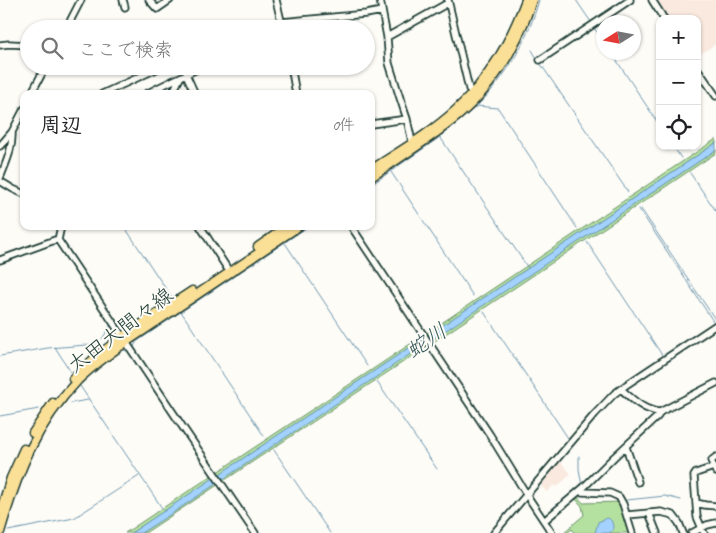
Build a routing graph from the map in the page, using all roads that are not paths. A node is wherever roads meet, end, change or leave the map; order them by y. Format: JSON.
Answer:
{"nodes":[{"id":1,"x":81,"y":0,"type":"edge"},
{"id":2,"x":124,"y":0,"type":"edge"},
{"id":3,"x":150,"y":0,"type":"edge"},
{"id":4,"x":170,"y":0,"type":"edge"},
{"id":5,"x":276,"y":0,"type":"edge"},
{"id":6,"x":380,"y":0,"type":"edge"},
{"id":7,"x":526,"y":0,"type":"edge"},
{"id":8,"x":532,"y":0,"type":"edge"},
{"id":9,"x":630,"y":0,"type":"edge"},
{"id":10,"x":652,"y":0,"type":"edge"},
{"id":11,"x":448,"y":1,"type":"edge"},
{"id":12,"x":125,"y":8,"type":"dead end"},
{"id":13,"x":382,"y":11,"type":"junction"},
{"id":14,"x":661,"y":15,"type":"edge"},
{"id":15,"x":71,"y":20,"type":"edge"},
{"id":16,"x":281,"y":20,"type":"edge"},
{"id":17,"x":320,"y":20,"type":"edge"},
{"id":18,"x":387,"y":37,"type":"junction"},
{"id":19,"x":0,"y":45,"type":"edge"},
{"id":20,"x":20,"y":45,"type":"edge"},
{"id":21,"x":540,"y":60,"type":"dead end"},
{"id":22,"x":701,"y":74,"type":"edge"},
{"id":23,"x":42,"y":75,"type":"edge"},
{"id":24,"x":146,"y":75,"type":"edge"},
{"id":25,"x":293,"y":75,"type":"edge"},
{"id":26,"x":183,"y":76,"type":"junction"},
{"id":27,"x":34,"y":90,"type":"edge"},
{"id":28,"x":118,"y":90,"type":"edge"},
{"id":29,"x":154,"y":90,"type":"edge"},
{"id":30,"x":174,"y":90,"type":"edge"},
{"id":31,"x":192,"y":90,"type":"edge"},
{"id":32,"x":295,"y":90,"type":"edge"},
{"id":33,"x":473,"y":93,"type":"junction"},
{"id":34,"x":716,"y":96,"type":"edge"},
{"id":35,"x":20,"y":117,"type":"edge"},
{"id":36,"x":407,"y":119,"type":"junction"},
{"id":37,"x":375,"y":123,"type":"edge"},
{"id":38,"x":12,"y":132,"type":"junction"},
{"id":39,"x":412,"y":142,"type":"junction"},
{"id":40,"x":0,"y":146,"type":"edge"},
{"id":41,"x":375,"y":167,"type":"edge"},
{"id":42,"x":375,"y":174,"type":"edge"},
{"id":43,"x":0,"y":179,"type":"edge"},
{"id":44,"x":20,"y":192,"type":"edge"},
{"id":45,"x":60,"y":230,"type":"edge"},
{"id":46,"x":203,"y":230,"type":"edge"},
{"id":47,"x":282,"y":230,"type":"edge"},
{"id":48,"x":293,"y":230,"type":"edge"},
{"id":49,"x":354,"y":230,"type":"edge"},
{"id":50,"x":58,"y":240,"type":"junction"},
{"id":51,"x":0,"y":260,"type":"edge"},
{"id":52,"x":227,"y":268,"type":"junction"},
{"id":53,"x":716,"y":325,"type":"edge"},
{"id":54,"x":124,"y":340,"type":"junction"},
{"id":55,"x":716,"y":383,"type":"edge"},
{"id":56,"x":621,"y":388,"type":"junction"},
{"id":57,"x":660,"y":412,"type":"junction"},
{"id":58,"x":626,"y":447,"type":"junction"},
{"id":59,"x":716,"y":457,"type":"edge"},
{"id":60,"x":715,"y":469,"type":"edge"},
{"id":61,"x":638,"y":482,"type":"dead end"},
{"id":62,"x":580,"y":491,"type":"junction"},
{"id":63,"x":527,"y":495,"type":"junction"},
{"id":64,"x":696,"y":503,"type":"junction"},
{"id":65,"x":716,"y":506,"type":"edge"},
{"id":66,"x":0,"y":513,"type":"edge"},
{"id":67,"x":649,"y":513,"type":"junction"},
{"id":68,"x":626,"y":515,"type":"junction"},
{"id":69,"x":544,"y":521,"type":"junction"},
{"id":70,"x":716,"y":523,"type":"edge"},
{"id":71,"x":703,"y":530,"type":"edge"},
{"id":72,"x":0,"y":532,"type":"edge"},
{"id":73,"x":255,"y":533,"type":"edge"},
{"id":74,"x":494,"y":533,"type":"edge"},
{"id":75,"x":552,"y":533,"type":"edge"},
{"id":76,"x":632,"y":533,"type":"edge"},
{"id":77,"x":657,"y":533,"type":"edge"},
{"id":78,"x":683,"y":533,"type":"edge"},
{"id":79,"x":692,"y":533,"type":"edge"}],
"edges":[{"from":1,"to":15,"type":"street"},
{"from":2,"to":12,"type":"street"},
{"from":3,"to":4,"type":"street"},
{"from":5,"to":16,"type":"street"},
{"from":6,"to":13,"type":"street"},
{"from":7,"to":33,"type":"main road"},
{"from":8,"to":42,"type":"main road"},
{"from":9,"to":21,"type":"street"},
{"from":10,"to":14,"type":"street"},
{"from":11,"to":18,"type":"street"},
{"from":11,"to":33,"type":"street"},
{"from":13,"to":17,"type":"street"},
{"from":13,"to":18,"type":"street"},
{"from":18,"to":36,"type":"street"},
{"from":19,"to":20,"type":"street"},
{"from":22,"to":34,"type":"street"},
{"from":23,"to":27,"type":"street"},
{"from":24,"to":28,"type":"street"},
{"from":25,"to":32,"type":"street"},
{"from":26,"to":29,"type":"street"},
{"from":26,"to":30,"type":"street"},
{"from":26,"to":31,"type":"street"},
{"from":33,"to":39,"type":"main road"},
{"from":35,"to":38,"type":"street"},
{"from":36,"to":37,"type":"street"},
{"from":36,"to":39,"type":"street"},
{"from":38,"to":40,"type":"street"},
{"from":38,"to":43,"type":"street"},
{"from":39,"to":41,"type":"main road"},
{"from":43,"to":44,"type":"street"},
{"from":45,"to":50,"type":"street"},
{"from":46,"to":52,"type":"street"},
{"from":47,"to":52,"type":"main road","name":"太田大間々線"},
{"from":48,"to":54,"type":"main road","name":"太田大間々線"},
{"from":49,"to":63,"type":"street"},
{"from":50,"to":51,"type":"street"},
{"from":50,"to":54,"type":"street"},
{"from":52,"to":54,"type":"main road","name":"太田大間々線"},
{"from":53,"to":56,"type":"street"},
{"from":54,"to":66,"type":"main road","name":"太田大間々線"},
{"from":54,"to":72,"type":"main road","name":"太田大間々線"},
{"from":54,"to":73,"type":"street"},
{"from":55,"to":57,"type":"street"},
{"from":56,"to":57,"type":"street"},
{"from":56,"to":63,"type":"street"},
{"from":57,"to":58,"type":"street"},
{"from":58,"to":61,"type":"street"},
{"from":58,"to":62,"type":"street"},
{"from":59,"to":60,"type":"street"},
{"from":60,"to":64,"type":"street"},
{"from":62,"to":68,"type":"street"},
{"from":62,"to":69,"type":"street"},
{"from":63,"to":69,"type":"street"},
{"from":63,"to":74,"type":"street"},
{"from":64,"to":65,"type":"street"},
{"from":64,"to":71,"type":"street"},
{"from":67,"to":68,"type":"street"},
{"from":67,"to":77,"type":"street"},
{"from":67,"to":78,"type":"street"},
{"from":68,"to":76,"type":"street"},
{"from":69,"to":75,"type":"street"},
{"from":70,"to":71,"type":"street"},
{"from":71,"to":79,"type":"street"}]}
